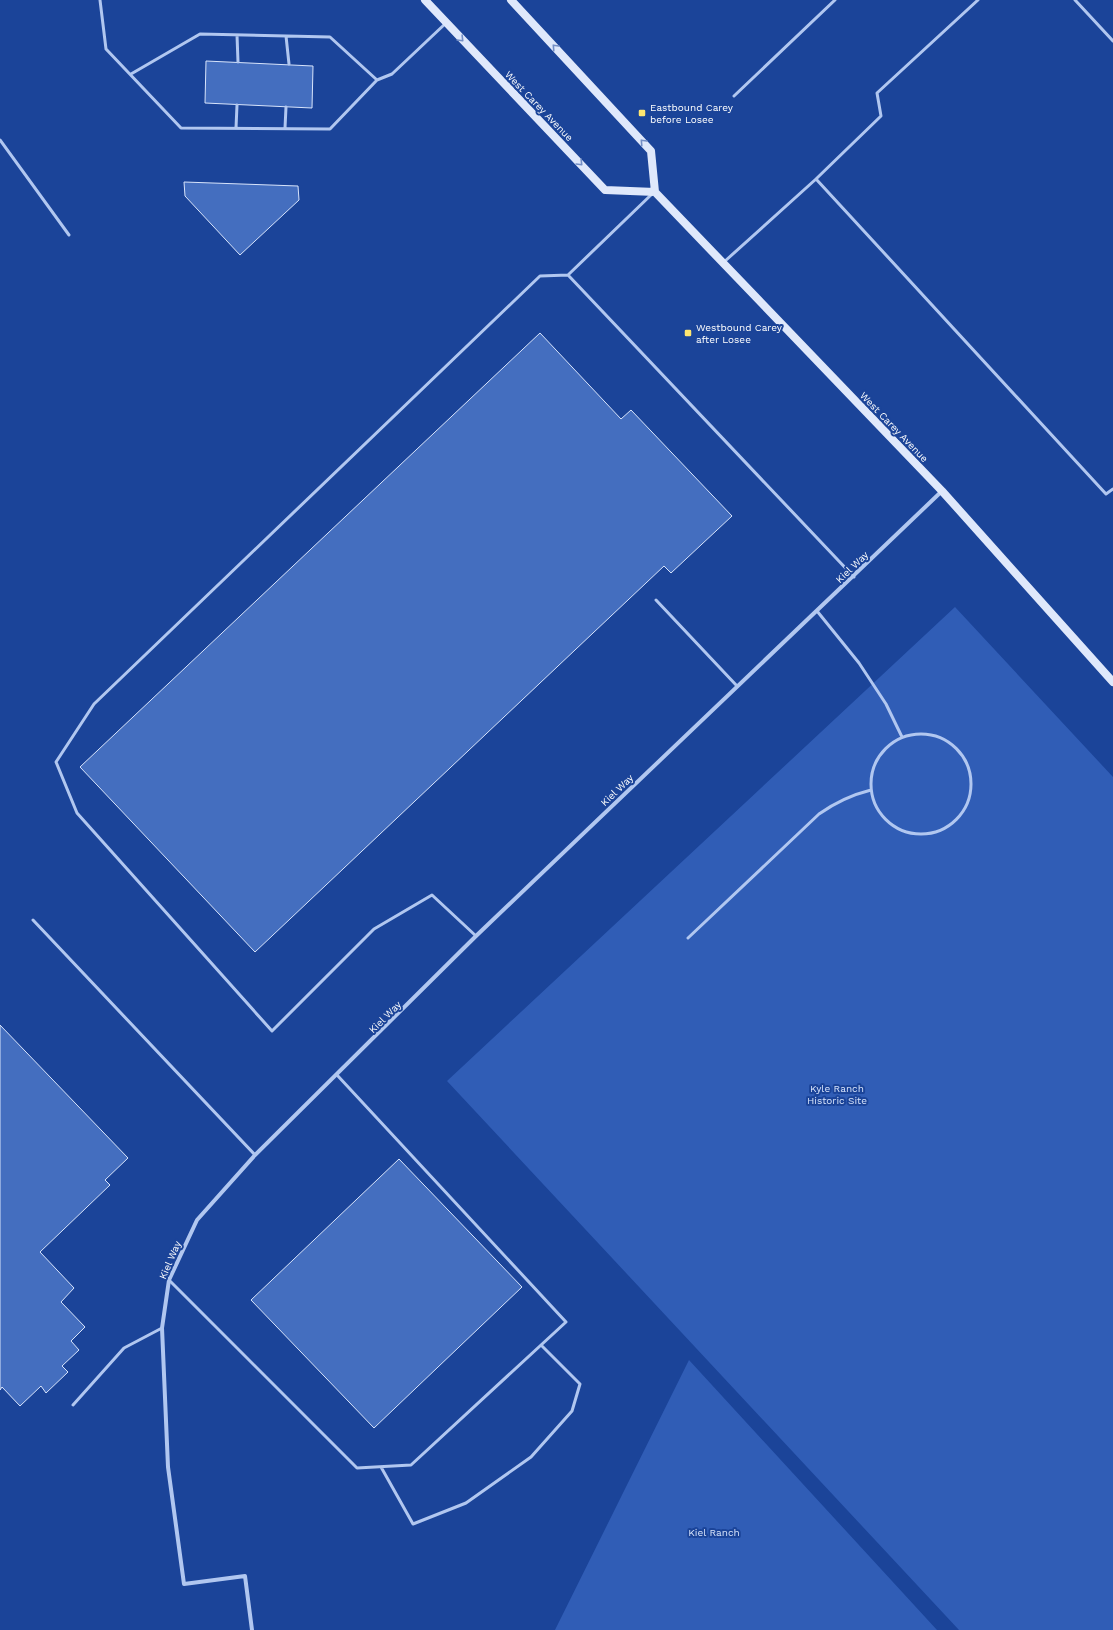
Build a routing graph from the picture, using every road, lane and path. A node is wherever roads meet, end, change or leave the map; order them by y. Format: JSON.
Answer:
{"nodes":[{"id":1,"x":100,"y":0,"type":"edge"},
{"id":2,"x":425,"y":0,"type":"edge"},
{"id":3,"x":835,"y":0,"type":"edge"},
{"id":4,"x":978,"y":0,"type":"edge"},
{"id":5,"x":1075,"y":0,"type":"edge"},
{"id":6,"x":513,"y":1,"type":"edge"},
{"id":7,"x":446,"y":23,"type":"junction"},
{"id":8,"x":237,"y":35,"type":"junction"},
{"id":9,"x":286,"y":36,"type":"junction"},
{"id":10,"x":1113,"y":41,"type":"edge"},
{"id":11,"x":238,"y":62,"type":"dead end"},
{"id":12,"x":289,"y":64,"type":"dead end"},
{"id":13,"x":131,"y":74,"type":"junction"},
{"id":14,"x":377,"y":80,"type":"junction"},
{"id":15,"x":734,"y":96,"type":"dead end"},
{"id":16,"x":237,"y":105,"type":"dead end"},
{"id":17,"x":286,"y":107,"type":"dead end"},
{"id":18,"x":236,"y":128,"type":"junction"},
{"id":19,"x":285,"y":128,"type":"junction"},
{"id":20,"x":0,"y":140,"type":"edge"},
{"id":21,"x":816,"y":179,"type":"junction"},
{"id":22,"x":655,"y":192,"type":"junction"},
{"id":23,"x":69,"y":235,"type":"dead end"},
{"id":24,"x":723,"y":263,"type":"junction"},
{"id":25,"x":568,"y":275,"type":"junction"},
{"id":26,"x":1113,"y":489,"type":"edge"},
{"id":27,"x":942,"y":491,"type":"junction"},
{"id":28,"x":854,"y":576,"type":"junction"},
{"id":29,"x":656,"y":600,"type":"dead end"},
{"id":30,"x":817,"y":611,"type":"junction"},
{"id":31,"x":1113,"y":682,"type":"edge"},
{"id":32,"x":737,"y":686,"type":"junction"},
{"id":33,"x":902,"y":738,"type":"junction"},
{"id":34,"x":871,"y":790,"type":"junction"},
{"id":35,"x":33,"y":920,"type":"dead end"},
{"id":36,"x":476,"y":936,"type":"junction"},
{"id":37,"x":688,"y":938,"type":"dead end"},
{"id":38,"x":337,"y":1075,"type":"junction"},
{"id":39,"x":255,"y":1155,"type":"junction"},
{"id":40,"x":169,"y":1280,"type":"junction"},
{"id":41,"x":162,"y":1328,"type":"junction"},
{"id":42,"x":541,"y":1345,"type":"junction"},
{"id":43,"x":73,"y":1405,"type":"dead end"},
{"id":44,"x":381,"y":1467,"type":"junction"},
{"id":45,"x":252,"y":1630,"type":"edge"}],
"edges":[{"from":1,"to":13,"type":"lane"},
{"from":2,"to":7,"type":"main road","name":"West Carey Avenue"},
{"from":3,"to":15,"type":"lane"},
{"from":4,"to":21,"type":"lane"},
{"from":5,"to":10,"type":"lane"},
{"from":22,"to":6,"type":"main road","one_way":true},
{"from":7,"to":14,"type":"lane"},
{"from":7,"to":22,"type":"main road","name":"West Carey Avenue","one_way":true},
{"from":8,"to":9,"type":"lane"},
{"from":8,"to":11,"type":"lane"},
{"from":8,"to":13,"type":"lane"},
{"from":9,"to":12,"type":"lane"},
{"from":9,"to":14,"type":"lane"},
{"from":13,"to":18,"type":"lane"},
{"from":14,"to":19,"type":"lane"},
{"from":16,"to":18,"type":"lane"},
{"from":17,"to":19,"type":"lane"},
{"from":18,"to":19,"type":"lane"},
{"from":20,"to":23,"type":"lane"},
{"from":21,"to":24,"type":"lane"},
{"from":21,"to":26,"type":"lane"},
{"from":22,"to":24,"type":"main road","name":"West Carey Avenue"},
{"from":22,"to":25,"type":"lane"},
{"from":24,"to":27,"type":"main road","name":"West Carey Avenue"},
{"from":25,"to":28,"type":"lane"},
{"from":25,"to":36,"type":"lane"},
{"from":27,"to":28,"type":"street","name":"Kiel Way"},
{"from":27,"to":31,"type":"main road","name":"West Carey Avenue"},
{"from":28,"to":30,"type":"street","name":"Kiel Way"},
{"from":29,"to":32,"type":"lane"},
{"from":30,"to":32,"type":"street","name":"Kiel Way"},
{"from":30,"to":33,"type":"lane"},
{"from":32,"to":36,"type":"street","name":"Kiel Way"},
{"from":33,"to":34,"type":"lane"},
{"from":33,"to":34,"type":"lane"},
{"from":34,"to":37,"type":"lane"},
{"from":35,"to":39,"type":"lane"},
{"from":36,"to":38,"type":"street","name":"Kiel Way"},
{"from":38,"to":39,"type":"street","name":"Kiel Way"},
{"from":38,"to":42,"type":"lane"},
{"from":39,"to":40,"type":"street","name":"Kiel Way"},
{"from":40,"to":41,"type":"street","name":"Kiel Way"},
{"from":40,"to":44,"type":"lane"},
{"from":41,"to":43,"type":"lane"},
{"from":41,"to":45,"type":"street","name":"Kiel Way"},
{"from":42,"to":44,"type":"lane"},
{"from":42,"to":44,"type":"lane"}]}
